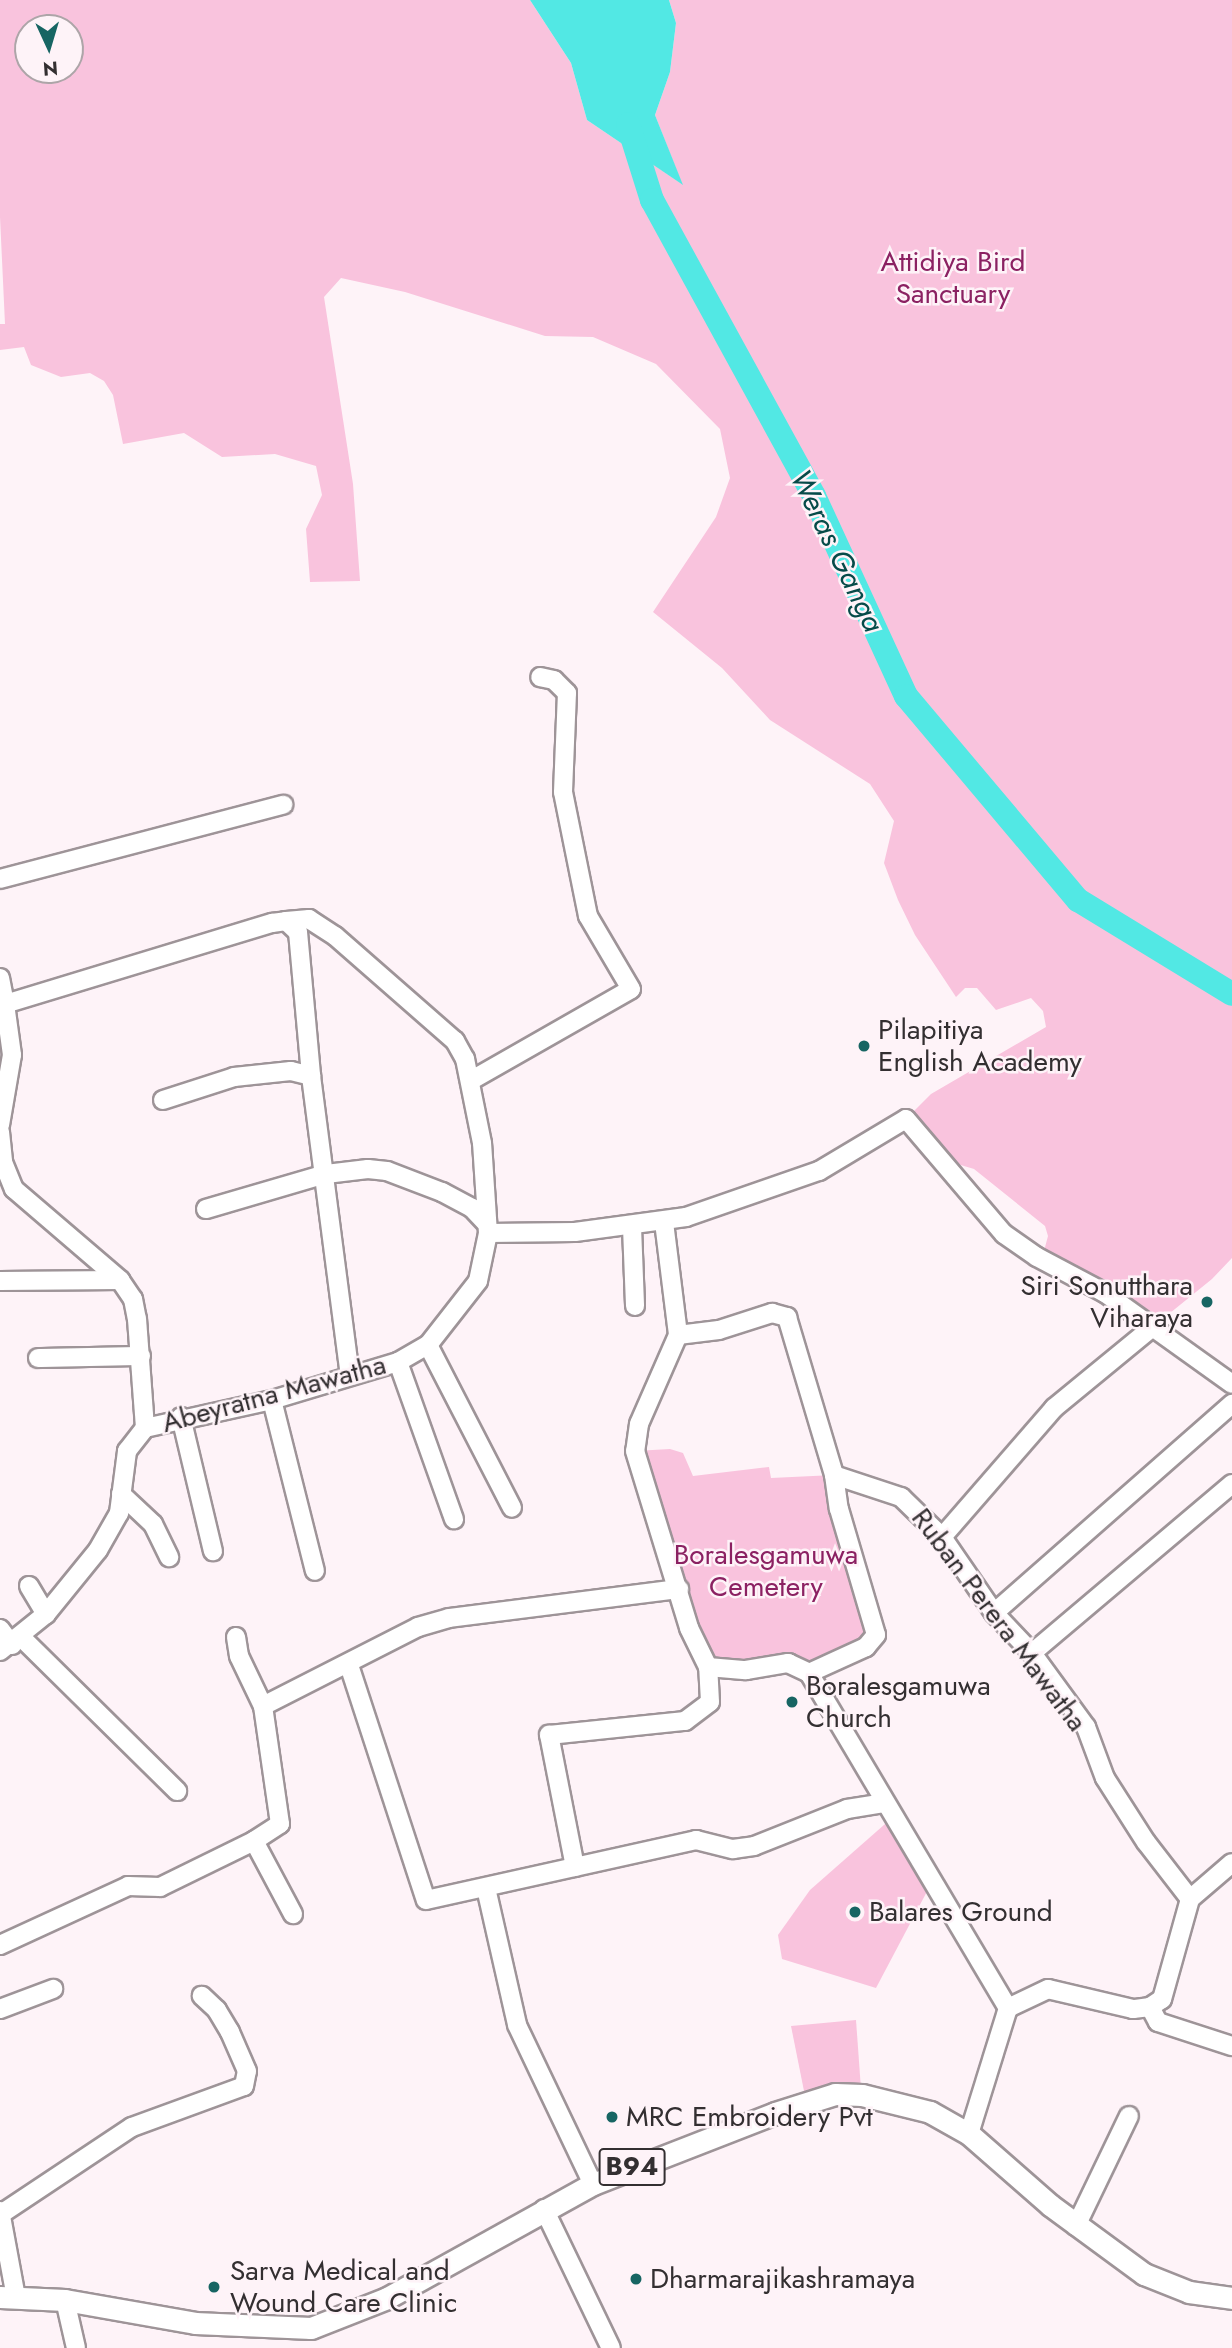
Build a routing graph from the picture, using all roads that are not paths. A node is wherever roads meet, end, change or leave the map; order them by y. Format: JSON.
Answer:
{"nodes":[{"id":1,"x":540,"y":677,"type":"dead end"},
{"id":2,"x":283,"y":805,"type":"dead end"},
{"id":3,"x":0,"y":879,"type":"edge"},
{"id":4,"x":286,"y":921,"type":"junction"},
{"id":5,"x":0,"y":978,"type":"edge"},
{"id":6,"x":5,"y":1004,"type":"junction"},
{"id":7,"x":311,"y":1076,"type":"junction"},
{"id":8,"x":470,"y":1081,"type":"junction"},
{"id":9,"x":163,"y":1100,"type":"dead end"},
{"id":10,"x":0,"y":1125,"type":"edge"},
{"id":11,"x":0,"y":1132,"type":"edge"},
{"id":12,"x":326,"y":1174,"type":"junction"},
{"id":13,"x":206,"y":1209,"type":"dead end"},
{"id":14,"x":664,"y":1222,"type":"junction"},
{"id":15,"x":487,"y":1227,"type":"junction"},
{"id":16,"x":632,"y":1227,"type":"junction"},
{"id":17,"x":120,"y":1280,"type":"junction"},
{"id":18,"x":0,"y":1281,"type":"edge"},
{"id":19,"x":635,"y":1306,"type":"dead end"},
{"id":20,"x":1154,"y":1325,"type":"junction"},
{"id":21,"x":678,"y":1335,"type":"junction"},
{"id":22,"x":428,"y":1345,"type":"junction"},
{"id":23,"x":141,"y":1356,"type":"junction"},
{"id":24,"x":38,"y":1358,"type":"dead end"},
{"id":25,"x":398,"y":1362,"type":"junction"},
{"id":26,"x":350,"y":1375,"type":"junction"},
{"id":27,"x":1232,"y":1384,"type":"edge"},
{"id":28,"x":272,"y":1400,"type":"junction"},
{"id":29,"x":1232,"y":1404,"type":"edge"},
{"id":30,"x":181,"y":1418,"type":"junction"},
{"id":31,"x":145,"y":1428,"type":"junction"},
{"id":32,"x":834,"y":1475,"type":"junction"},
{"id":33,"x":1232,"y":1484,"type":"edge"},
{"id":34,"x":121,"y":1494,"type":"junction"},
{"id":35,"x":512,"y":1508,"type":"dead end"},
{"id":36,"x":454,"y":1520,"type":"dead end"},
{"id":37,"x":942,"y":1537,"type":"junction"},
{"id":38,"x":214,"y":1551,"type":"dead end"},
{"id":39,"x":169,"y":1557,"type":"dead end"},
{"id":40,"x":315,"y":1571,"type":"dead end"},
{"id":41,"x":29,"y":1587,"type":"dead end"},
{"id":42,"x":679,"y":1589,"type":"junction"},
{"id":43,"x":994,"y":1613,"type":"junction"},
{"id":44,"x":46,"y":1614,"type":"junction"},
{"id":45,"x":0,"y":1629,"type":"edge"},
{"id":46,"x":236,"y":1637,"type":"dead end"},
{"id":47,"x":11,"y":1645,"type":"edge"},
{"id":48,"x":1032,"y":1653,"type":"junction"},
{"id":49,"x":349,"y":1665,"type":"junction"},
{"id":50,"x":708,"y":1667,"type":"junction"},
{"id":51,"x":809,"y":1673,"type":"junction"},
{"id":52,"x":263,"y":1706,"type":"junction"},
{"id":53,"x":177,"y":1791,"type":"dead end"},
{"id":54,"x":884,"y":1803,"type":"junction"},
{"id":55,"x":254,"y":1842,"type":"junction"},
{"id":56,"x":1232,"y":1863,"type":"edge"},
{"id":57,"x":575,"y":1867,"type":"junction"},
{"id":58,"x":486,"y":1888,"type":"junction"},
{"id":59,"x":1190,"y":1899,"type":"junction"},
{"id":60,"x":293,"y":1914,"type":"dead end"},
{"id":61,"x":0,"y":1945,"type":"edge"},
{"id":62,"x":53,"y":1989,"type":"dead end"},
{"id":63,"x":202,"y":1996,"type":"dead end"},
{"id":64,"x":1150,"y":2007,"type":"junction"},
{"id":65,"x":1008,"y":2008,"type":"junction"},
{"id":66,"x":0,"y":2009,"type":"edge"},
{"id":67,"x":1232,"y":2046,"type":"edge"},
{"id":68,"x":1129,"y":2116,"type":"dead end"},
{"id":69,"x":969,"y":2134,"type":"junction"},
{"id":70,"x":593,"y":2184,"type":"junction"},
{"id":71,"x":544,"y":2209,"type":"junction"},
{"id":72,"x":0,"y":2212,"type":"edge"},
{"id":73,"x":1076,"y":2226,"type":"junction"},
{"id":74,"x":8,"y":2297,"type":"edge"},
{"id":75,"x":1232,"y":2298,"type":"edge"},
{"id":76,"x":65,"y":2300,"type":"junction"},
{"id":77,"x":76,"y":2348,"type":"edge"},
{"id":78,"x":611,"y":2348,"type":"edge"}],
"edges":[{"from":1,"to":8,"type":"street"},
{"from":2,"to":3,"type":"street"},
{"from":4,"to":6,"type":"street"},
{"from":4,"to":7,"type":"street"},
{"from":4,"to":8,"type":"street","name":"Abeyratna Mawatha"},
{"from":5,"to":6,"type":"street"},
{"from":6,"to":10,"type":"street"},
{"from":7,"to":9,"type":"street"},
{"from":7,"to":12,"type":"street"},
{"from":8,"to":15,"type":"street","name":"Abeyratna Mawatha"},
{"from":11,"to":17,"type":"street"},
{"from":12,"to":13,"type":"street"},
{"from":12,"to":15,"type":"street"},
{"from":12,"to":26,"type":"street"},
{"from":14,"to":16,"type":"street"},
{"from":14,"to":20,"type":"street"},
{"from":14,"to":21,"type":"street"},
{"from":15,"to":16,"type":"street"},
{"from":15,"to":22,"type":"street","name":"Abeyratna Mawatha"},
{"from":16,"to":19,"type":"street"},
{"from":17,"to":18,"type":"street"},
{"from":17,"to":23,"type":"street"},
{"from":20,"to":27,"type":"street"},
{"from":20,"to":37,"type":"street"},
{"from":21,"to":32,"type":"street"},
{"from":21,"to":42,"type":"street"},
{"from":22,"to":25,"type":"street","name":"Abeyratna Mawatha"},
{"from":22,"to":35,"type":"street"},
{"from":23,"to":24,"type":"street"},
{"from":23,"to":31,"type":"street"},
{"from":25,"to":26,"type":"street","name":"Abeyratna Mawatha"},
{"from":25,"to":36,"type":"street"},
{"from":26,"to":28,"type":"street","name":"Abeyratna Mawatha"},
{"from":28,"to":30,"type":"street","name":"Abeyratna Mawatha"},
{"from":28,"to":40,"type":"street"},
{"from":29,"to":43,"type":"street"},
{"from":30,"to":31,"type":"street","name":"Abeyratna Mawatha"},
{"from":30,"to":38,"type":"street"},
{"from":31,"to":34,"type":"street","name":"Abeyratna Mawatha"},
{"from":32,"to":37,"type":"street","name":"Ruban Perera Mawatha"},
{"from":32,"to":51,"type":"street"},
{"from":33,"to":48,"type":"street"},
{"from":34,"to":39,"type":"street"},
{"from":34,"to":44,"type":"street","name":"Abeyratna Mawatha"},
{"from":37,"to":43,"type":"street","name":"Ruban Perera Mawatha"},
{"from":41,"to":44,"type":"street"},
{"from":42,"to":49,"type":"street"},
{"from":42,"to":50,"type":"street"},
{"from":43,"to":48,"type":"street","name":"Ruban Perera Mawatha"},
{"from":44,"to":47,"type":"street","name":"Abeyratna Mawatha"},
{"from":45,"to":47,"type":"street"},
{"from":46,"to":52,"type":"street"},
{"from":47,"to":53,"type":"street"},
{"from":48,"to":59,"type":"street","name":"Ruban Perera Mawatha"},
{"from":49,"to":52,"type":"street"},
{"from":49,"to":58,"type":"street"},
{"from":50,"to":51,"type":"street"},
{"from":50,"to":57,"type":"street"},
{"from":51,"to":54,"type":"street"},
{"from":52,"to":55,"type":"street"},
{"from":54,"to":57,"type":"street"},
{"from":54,"to":65,"type":"street"},
{"from":55,"to":60,"type":"street"},
{"from":55,"to":61,"type":"street"},
{"from":56,"to":59,"type":"street"},
{"from":57,"to":58,"type":"street"},
{"from":58,"to":70,"type":"street"},
{"from":59,"to":64,"type":"street"},
{"from":62,"to":66,"type":"street"},
{"from":63,"to":72,"type":"street"},
{"from":64,"to":65,"type":"street"},
{"from":64,"to":67,"type":"street"},
{"from":65,"to":69,"type":"street"},
{"from":68,"to":73,"type":"street"},
{"from":69,"to":70,"type":"main road","number":"B94"},
{"from":69,"to":73,"type":"main road","number":"B94"},
{"from":70,"to":71,"type":"main road","number":"B94"},
{"from":71,"to":76,"type":"main road","number":"B94"},
{"from":71,"to":78,"type":"street"},
{"from":72,"to":74,"type":"street"},
{"from":73,"to":75,"type":"main road","number":"B94"},
{"from":74,"to":76,"type":"main road","number":"B94"},
{"from":76,"to":77,"type":"street"}]}
